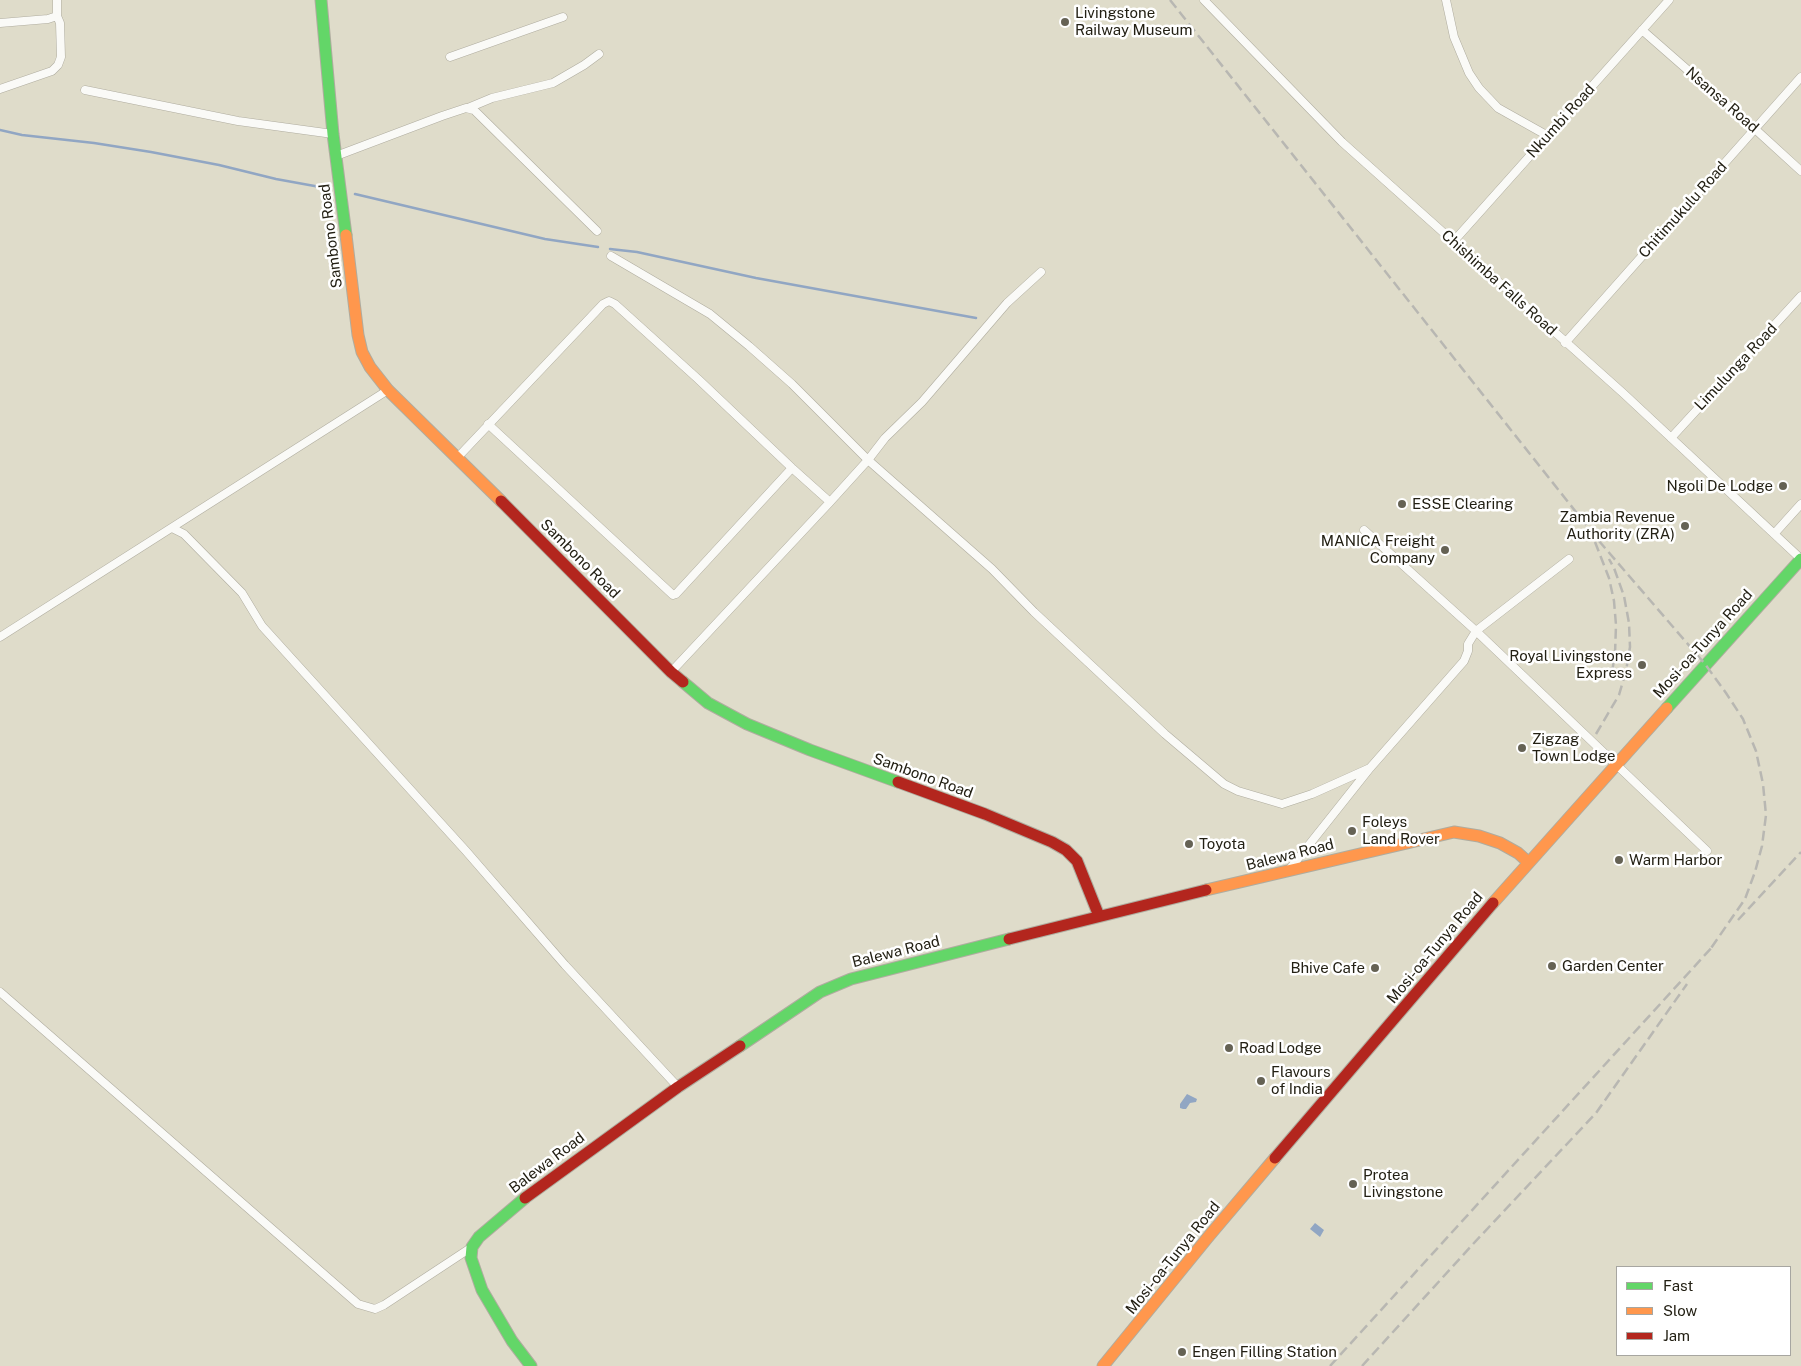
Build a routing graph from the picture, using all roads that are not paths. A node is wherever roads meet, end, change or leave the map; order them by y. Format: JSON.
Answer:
{"nodes":[{"id":1,"x":57,"y":0,"type":"edge"},
{"id":2,"x":321,"y":0,"type":"edge"},
{"id":3,"x":1204,"y":0,"type":"edge"},
{"id":4,"x":1446,"y":0,"type":"edge"},
{"id":5,"x":1665,"y":2,"type":"edge"},
{"id":6,"x":57,"y":16,"type":"junction"},
{"id":7,"x":563,"y":17,"type":"dead end"},
{"id":8,"x":0,"y":23,"type":"edge"},
{"id":9,"x":1642,"y":30,"type":"junction"},
{"id":10,"x":599,"y":54,"type":"dead end"},
{"id":11,"x":450,"y":57,"type":"dead end"},
{"id":12,"x":1801,"y":77,"type":"edge"},
{"id":13,"x":0,"y":89,"type":"edge"},
{"id":14,"x":85,"y":90,"type":"dead end"},
{"id":15,"x":466,"y":108,"type":"junction"},
{"id":16,"x":1755,"y":129,"type":"junction"},
{"id":17,"x":333,"y":134,"type":"junction"},
{"id":18,"x":1548,"y":136,"type":"junction"},
{"id":19,"x":336,"y":156,"type":"junction"},
{"id":20,"x":1801,"y":171,"type":"edge"},
{"id":21,"x":597,"y":231,"type":"dead end"},
{"id":22,"x":1452,"y":242,"type":"junction"},
{"id":23,"x":611,"y":256,"type":"dead end"},
{"id":24,"x":1041,"y":272,"type":"dead end"},
{"id":25,"x":1801,"y":296,"type":"edge"},
{"id":26,"x":1565,"y":342,"type":"junction"},
{"id":27,"x":388,"y":390,"type":"junction"},
{"id":28,"x":488,"y":424,"type":"junction"},
{"id":29,"x":1671,"y":438,"type":"junction"},
{"id":30,"x":458,"y":457,"type":"junction"},
{"id":31,"x":868,"y":460,"type":"junction"},
{"id":32,"x":792,"y":468,"type":"junction"},
{"id":33,"x":830,"y":502,"type":"junction"},
{"id":34,"x":1801,"y":504,"type":"edge"},
{"id":35,"x":172,"y":528,"type":"junction"},
{"id":36,"x":1364,"y":530,"type":"dead end"},
{"id":37,"x":1774,"y":534,"type":"junction"},
{"id":38,"x":1569,"y":559,"type":"dead end"},
{"id":39,"x":1801,"y":559,"type":"edge"},
{"id":40,"x":1476,"y":632,"type":"junction"},
{"id":41,"x":0,"y":637,"type":"edge"},
{"id":42,"x":671,"y":672,"type":"junction"},
{"id":43,"x":1616,"y":765,"type":"junction"},
{"id":44,"x":1370,"y":768,"type":"junction"},
{"id":45,"x":1707,"y":851,"type":"dead end"},
{"id":46,"x":1528,"y":862,"type":"junction"},
{"id":47,"x":1289,"y":870,"type":"junction"},
{"id":48,"x":1099,"y":916,"type":"junction"},
{"id":49,"x":0,"y":992,"type":"edge"},
{"id":50,"x":678,"y":1087,"type":"junction"},
{"id":51,"x":472,"y":1247,"type":"junction"},
{"id":52,"x":531,"y":1366,"type":"edge"},
{"id":53,"x":1103,"y":1366,"type":"edge"}],
"edges":[{"from":1,"to":6,"type":"street"},
{"from":2,"to":17,"type":"main road","name":"Sambono Road"},
{"from":3,"to":22,"type":"street","name":"Chishimba Falls Road"},
{"from":4,"to":18,"type":"street"},
{"from":5,"to":9,"type":"street","name":"Nkumbi Road"},
{"from":6,"to":8,"type":"street"},
{"from":6,"to":13,"type":"street"},
{"from":7,"to":11,"type":"street"},
{"from":9,"to":16,"type":"street","name":"Nsansa Road"},
{"from":9,"to":18,"type":"street","name":"Nkumbi Road"},
{"from":10,"to":15,"type":"street"},
{"from":12,"to":16,"type":"street","name":"Chitimukulu Road"},
{"from":14,"to":17,"type":"street"},
{"from":15,"to":19,"type":"street"},
{"from":15,"to":21,"type":"street"},
{"from":16,"to":20,"type":"street","name":"Nsansa Road"},
{"from":16,"to":26,"type":"street","name":"Chitimukulu Road"},
{"from":17,"to":19,"type":"main road","name":"Sambono Road"},
{"from":18,"to":22,"type":"street","name":"Nkumbi Road"},
{"from":19,"to":27,"type":"main road","name":"Sambono Road"},
{"from":22,"to":26,"type":"street","name":"Chishimba Falls Road"},
{"from":23,"to":31,"type":"street"},
{"from":24,"to":31,"type":"street"},
{"from":25,"to":29,"type":"street","name":"Limulunga Road"},
{"from":26,"to":29,"type":"street","name":"Chishimba Falls Road"},
{"from":27,"to":30,"type":"main road","name":"Sambono Road"},
{"from":27,"to":35,"type":"street"},
{"from":28,"to":30,"type":"street"},
{"from":28,"to":32,"type":"street"},
{"from":28,"to":32,"type":"street"},
{"from":29,"to":37,"type":"street","name":"Chishimba Falls Road"},
{"from":30,"to":42,"type":"main road","name":"Sambono Road"},
{"from":31,"to":33,"type":"street"},
{"from":31,"to":44,"type":"street"},
{"from":32,"to":33,"type":"street"},
{"from":33,"to":42,"type":"street"},
{"from":34,"to":37,"type":"street"},
{"from":35,"to":41,"type":"street"},
{"from":35,"to":50,"type":"street"},
{"from":36,"to":40,"type":"street"},
{"from":37,"to":39,"type":"street","name":"Chishimba Falls Road"},
{"from":38,"to":40,"type":"street"},
{"from":39,"to":43,"type":"main road","name":"Mosi-oa-Tunya Road"},
{"from":40,"to":43,"type":"street"},
{"from":40,"to":44,"type":"street"},
{"from":42,"to":48,"type":"main road","name":"Sambono Road"},
{"from":43,"to":45,"type":"street"},
{"from":43,"to":46,"type":"main road","name":"Mosi-oa-Tunya Road"},
{"from":44,"to":47,"type":"street"},
{"from":46,"to":47,"type":"main road","name":"Balewa Road"},
{"from":46,"to":53,"type":"main road","name":"Mosi-oa-Tunya Road"},
{"from":47,"to":48,"type":"main road","name":"Balewa Road"},
{"from":48,"to":50,"type":"main road","name":"Balewa Road"},
{"from":49,"to":51,"type":"street"},
{"from":50,"to":51,"type":"main road","name":"Balewa Road"},
{"from":51,"to":52,"type":"main road"}]}
